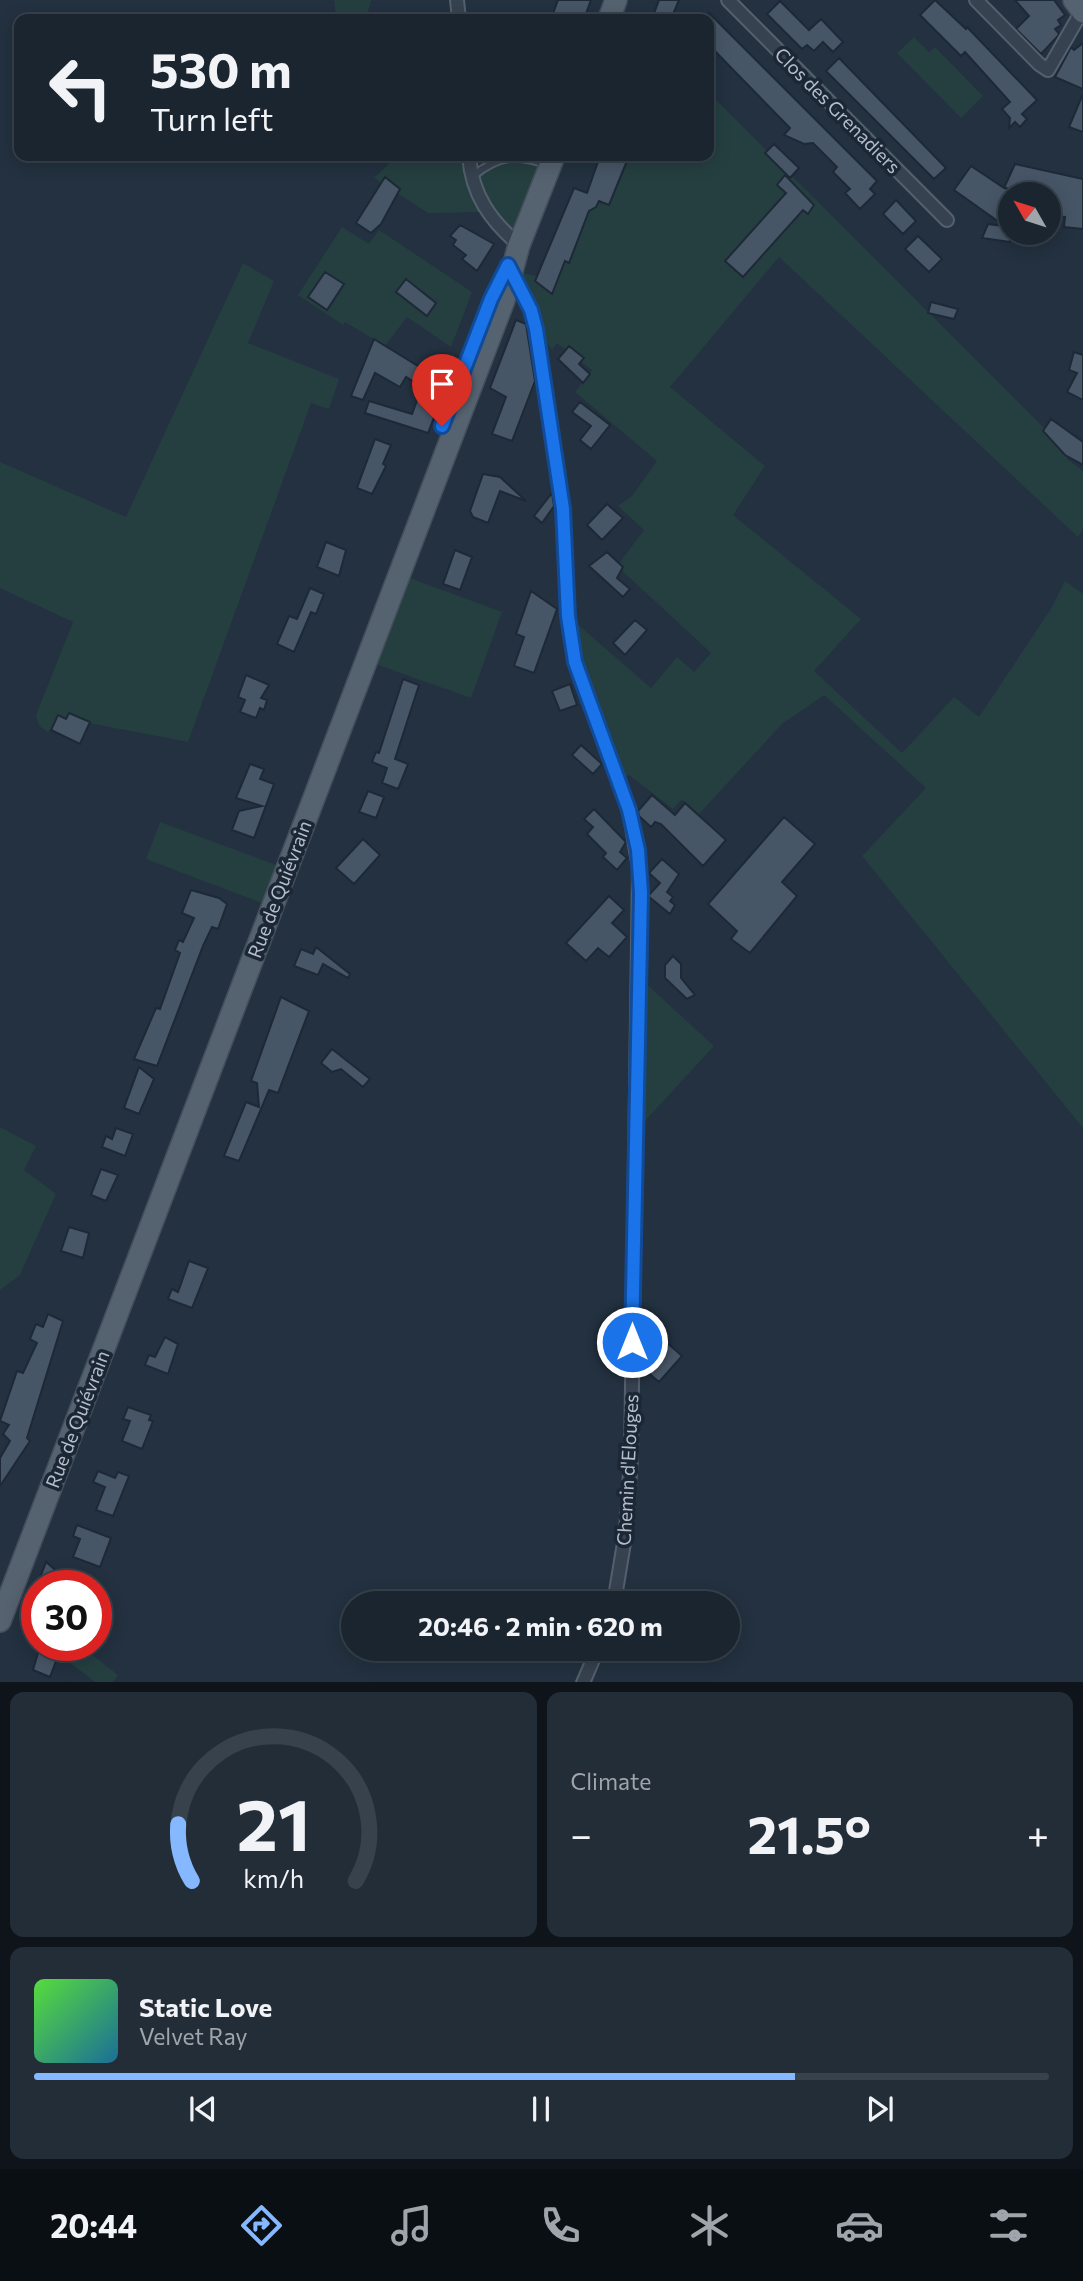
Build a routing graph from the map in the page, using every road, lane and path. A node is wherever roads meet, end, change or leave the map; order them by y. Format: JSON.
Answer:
{"nodes":[{"id":1,"x":728,"y":0,"type":"edge"},
{"id":2,"x":975,"y":0,"type":"edge"},
{"id":3,"x":1080,"y":8,"type":"edge"},
{"id":4,"x":470,"y":161,"type":"edge"},
{"id":5,"x":496,"y":161,"type":"edge"},
{"id":6,"x":552,"y":161,"type":"edge"},
{"id":7,"x":473,"y":176,"type":"junction"},
{"id":8,"x":947,"y":220,"type":"dead end"},
{"id":9,"x":519,"y":245,"type":"junction"},
{"id":10,"x":510,"y":268,"type":"junction"},
{"id":11,"x":0,"y":1590,"type":"edge"},
{"id":12,"x":616,"y":1591,"type":"edge"},
{"id":13,"x":0,"y":1621,"type":"edge"},
{"id":14,"x":592,"y":1661,"type":"edge"},
{"id":15,"x":583,"y":1682,"type":"edge"}],
"edges":[{"from":1,"to":8,"type":"street","name":"Clos des Grenadiers"},
{"from":2,"to":3,"type":"street"},
{"from":4,"to":7,"type":"street"},
{"from":5,"to":7,"type":"lane"},
{"from":6,"to":9,"type":"main road"},
{"from":7,"to":9,"type":"street"},
{"from":9,"to":10,"type":"main road"},
{"from":10,"to":11,"type":"main road","name":"Rue de Quiévrain"},
{"from":10,"to":12,"type":"street","name":"Chemin d'Elouges"},
{"from":10,"to":13,"type":"main road","name":"Rue de Quiévrain"},
{"from":14,"to":15,"type":"street"}]}
